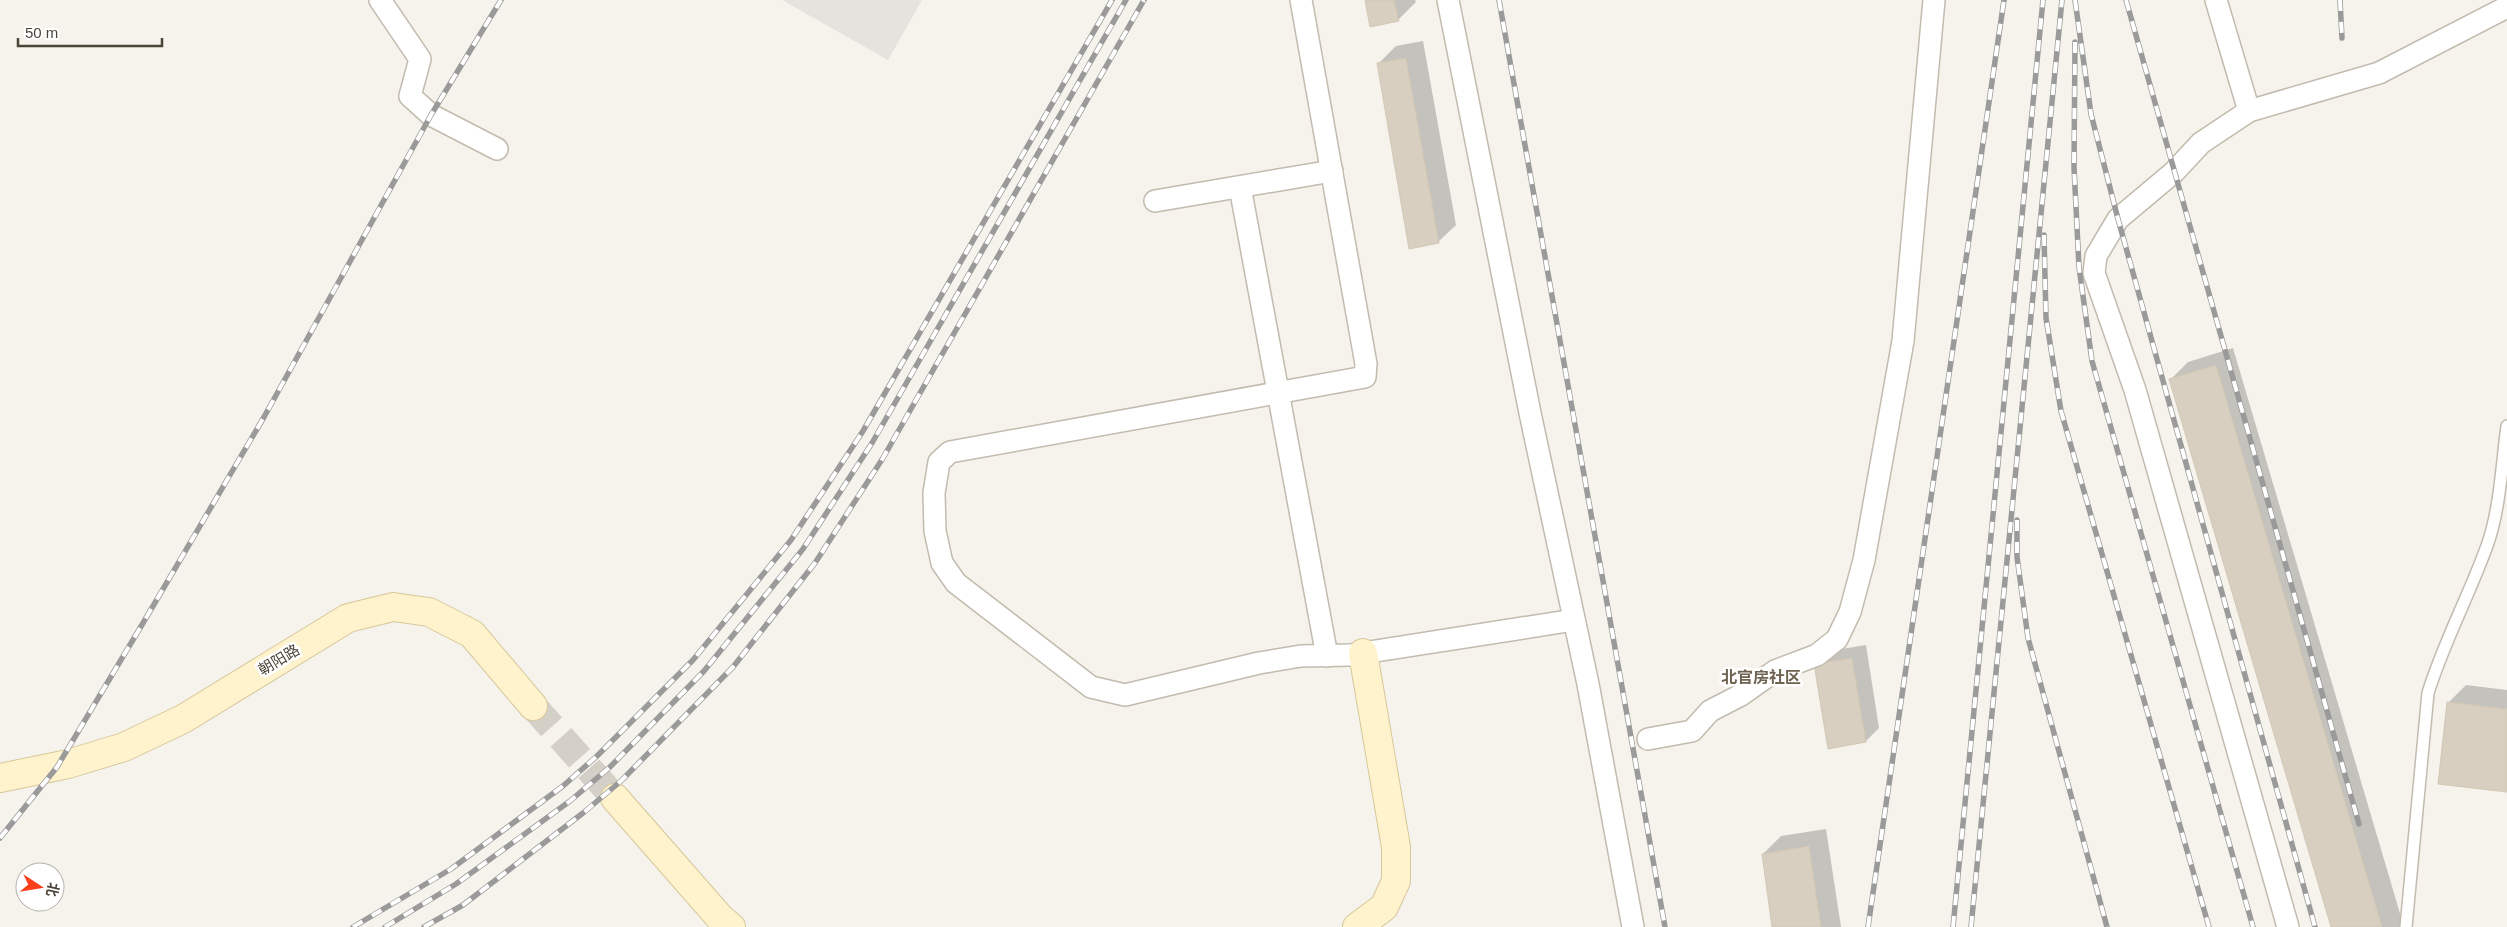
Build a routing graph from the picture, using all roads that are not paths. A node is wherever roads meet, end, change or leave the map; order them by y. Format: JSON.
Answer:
{"nodes":[{"id":1,"x":380,"y":0,"type":"edge"},
{"id":2,"x":1301,"y":0,"type":"edge"},
{"id":3,"x":1448,"y":0,"type":"edge"},
{"id":4,"x":1934,"y":0,"type":"edge"},
{"id":5,"x":2216,"y":0,"type":"edge"},
{"id":6,"x":2507,"y":6,"type":"edge"},
{"id":7,"x":2249,"y":111,"type":"junction"},
{"id":8,"x":497,"y":149,"type":"dead end"},
{"id":9,"x":1332,"y":172,"type":"junction"},
{"id":10,"x":1240,"y":187,"type":"junction"},
{"id":11,"x":1155,"y":201,"type":"dead end"},
{"id":12,"x":1278,"y":393,"type":"junction"},
{"id":13,"x":2507,"y":426,"type":"edge"},
{"id":14,"x":1574,"y":620,"type":"junction"},
{"id":15,"x":1363,"y":653,"type":"junction"},
{"id":16,"x":1327,"y":656,"type":"junction"},
{"id":17,"x":533,"y":706,"type":"tunnel mouth"},
{"id":18,"x":1648,"y":739,"type":"dead end"},
{"id":19,"x":0,"y":778,"type":"edge"},
{"id":20,"x":615,"y":798,"type":"tunnel mouth"},
{"id":21,"x":731,"y":927,"type":"edge"},
{"id":22,"x":1357,"y":927,"type":"edge"},
{"id":23,"x":1633,"y":927,"type":"edge"},
{"id":24,"x":2288,"y":927,"type":"edge"},
{"id":25,"x":2406,"y":927,"type":"edge"}],
"edges":[{"from":1,"to":8,"type":"street"},
{"from":2,"to":9,"type":"street"},
{"from":3,"to":14,"type":"street"},
{"from":4,"to":18,"type":"street"},
{"from":5,"to":7,"type":"street"},
{"from":6,"to":7,"type":"street"},
{"from":7,"to":24,"type":"street"},
{"from":9,"to":10,"type":"street"},
{"from":9,"to":12,"type":"street"},
{"from":10,"to":11,"type":"street"},
{"from":10,"to":12,"type":"street"},
{"from":12,"to":16,"type":"street"},
{"from":12,"to":16,"type":"street"},
{"from":13,"to":25,"type":"lane"},
{"from":14,"to":15,"type":"street"},
{"from":14,"to":23,"type":"street"},
{"from":15,"to":16,"type":"street"},
{"from":15,"to":22,"type":"street"},
{"from":17,"to":19,"type":"street","name":"朝阳路"},
{"from":20,"to":21,"type":"street"}]}
